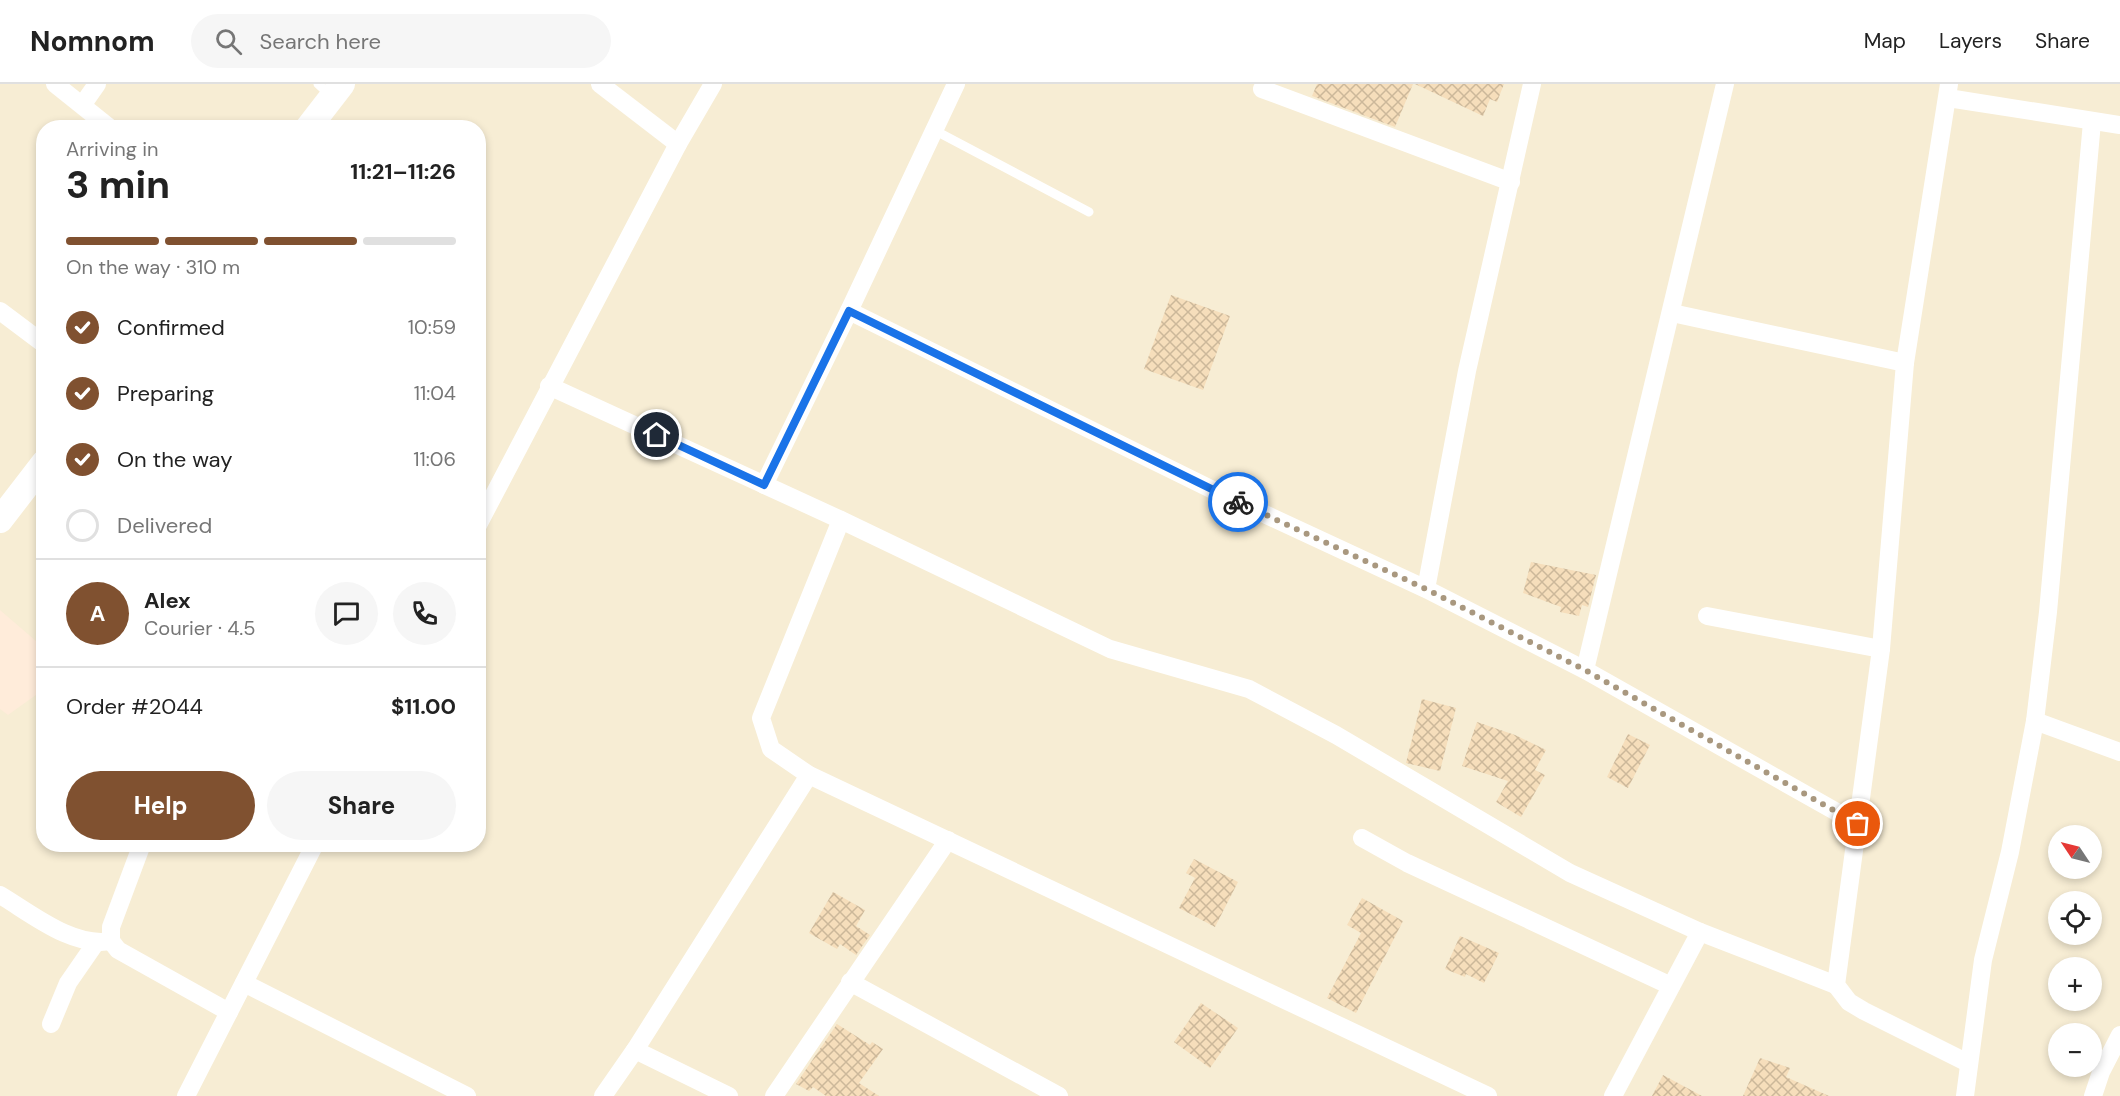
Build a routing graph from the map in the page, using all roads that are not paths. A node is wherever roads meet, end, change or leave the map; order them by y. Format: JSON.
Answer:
{"nodes":[{"id":1,"x":55,"y":84,"type":"edge"},
{"id":2,"x":97,"y":84,"type":"edge"},
{"id":3,"x":600,"y":84,"type":"edge"},
{"id":4,"x":713,"y":84,"type":"edge"},
{"id":5,"x":956,"y":84,"type":"edge"},
{"id":6,"x":1532,"y":84,"type":"edge"},
{"id":7,"x":1725,"y":84,"type":"edge"},
{"id":8,"x":331,"y":88,"type":"edge"},
{"id":9,"x":1262,"y":89,"type":"dead end"},
{"id":10,"x":1948,"y":91,"type":"edge"},
{"id":11,"x":83,"y":104,"type":"junction"},
{"id":12,"x":101,"y":120,"type":"edge"},
{"id":13,"x":313,"y":120,"type":"edge"},
{"id":14,"x":2092,"y":122,"type":"junction"},
{"id":15,"x":2120,"y":125,"type":"edge"},
{"id":16,"x":934,"y":130,"type":"junction"},
{"id":17,"x":678,"y":144,"type":"junction"},
{"id":18,"x":1511,"y":182,"type":"junction"},
{"id":19,"x":1089,"y":212,"type":"dead end"},
{"id":20,"x":0,"y":311,"type":"edge"},
{"id":21,"x":849,"y":311,"type":"junction"},
{"id":22,"x":1672,"y":313,"type":"junction"},
{"id":23,"x":36,"y":338,"type":"edge"},
{"id":24,"x":1905,"y":363,"type":"junction"},
{"id":25,"x":549,"y":386,"type":"junction"},
{"id":26,"x":36,"y":479,"type":"edge"},
{"id":27,"x":764,"y":485,"type":"junction"},
{"id":28,"x":486,"y":509,"type":"edge"},
{"id":29,"x":0,"y":520,"type":"edge"},
{"id":30,"x":841,"y":520,"type":"junction"},
{"id":31,"x":1426,"y":589,"type":"junction"},
{"id":32,"x":1707,"y":616,"type":"dead end"},
{"id":33,"x":1881,"y":649,"type":"junction"},
{"id":34,"x":1585,"y":670,"type":"junction"},
{"id":35,"x":2035,"y":721,"type":"junction"},
{"id":36,"x":2120,"y":752,"type":"edge"},
{"id":37,"x":809,"y":775,"type":"junction"},
{"id":38,"x":1858,"y":824,"type":"junction"},
{"id":39,"x":1362,"y":838,"type":"dead end"},
{"id":40,"x":948,"y":840,"type":"junction"},
{"id":41,"x":139,"y":852,"type":"edge"},
{"id":42,"x":311,"y":852,"type":"edge"},
{"id":43,"x":0,"y":894,"type":"edge"},
{"id":44,"x":1700,"y":932,"type":"junction"},
{"id":45,"x":103,"y":942,"type":"junction"},
{"id":46,"x":850,"y":982,"type":"junction"},
{"id":47,"x":244,"y":983,"type":"junction"},
{"id":48,"x":1671,"y":986,"type":"junction"},
{"id":49,"x":1836,"y":986,"type":"junction"},
{"id":50,"x":229,"y":1012,"type":"junction"},
{"id":51,"x":51,"y":1024,"type":"dead end"},
{"id":52,"x":2120,"y":1035,"type":"edge"},
{"id":53,"x":635,"y":1050,"type":"junction"},
{"id":54,"x":1968,"y":1063,"type":"junction"},
{"id":55,"x":186,"y":1096,"type":"edge"},
{"id":56,"x":467,"y":1096,"type":"edge"},
{"id":57,"x":603,"y":1096,"type":"edge"},
{"id":58,"x":729,"y":1096,"type":"edge"},
{"id":59,"x":774,"y":1096,"type":"edge"},
{"id":60,"x":1059,"y":1096,"type":"edge"},
{"id":61,"x":1488,"y":1096,"type":"edge"},
{"id":62,"x":1613,"y":1096,"type":"edge"},
{"id":63,"x":1965,"y":1096,"type":"edge"},
{"id":64,"x":2093,"y":1096,"type":"edge"}],
"edges":[{"from":1,"to":11,"type":"street"},
{"from":2,"to":11,"type":"street"},
{"from":3,"to":17,"type":"street"},
{"from":4,"to":17,"type":"street"},
{"from":5,"to":16,"type":"street"},
{"from":6,"to":18,"type":"street"},
{"from":7,"to":22,"type":"street"},
{"from":8,"to":13,"type":"street"},
{"from":9,"to":18,"type":"street"},
{"from":10,"to":14,"type":"street"},
{"from":10,"to":24,"type":"street"},
{"from":11,"to":12,"type":"street"},
{"from":14,"to":15,"type":"street"},
{"from":14,"to":35,"type":"street"},
{"from":16,"to":19,"type":"lane"},
{"from":16,"to":21,"type":"street"},
{"from":17,"to":25,"type":"street"},
{"from":18,"to":31,"type":"street"},
{"from":20,"to":23,"type":"street"},
{"from":21,"to":27,"type":"street"},
{"from":21,"to":31,"type":"street"},
{"from":22,"to":24,"type":"street"},
{"from":22,"to":34,"type":"street"},
{"from":24,"to":33,"type":"street"},
{"from":25,"to":27,"type":"street"},
{"from":25,"to":28,"type":"street"},
{"from":26,"to":29,"type":"street"},
{"from":27,"to":30,"type":"street"},
{"from":30,"to":37,"type":"street"},
{"from":30,"to":44,"type":"street"},
{"from":31,"to":34,"type":"street"},
{"from":32,"to":33,"type":"street"},
{"from":33,"to":38,"type":"street"},
{"from":34,"to":38,"type":"street"},
{"from":35,"to":36,"type":"street"},
{"from":35,"to":54,"type":"street"},
{"from":37,"to":40,"type":"street"},
{"from":37,"to":53,"type":"street"},
{"from":38,"to":49,"type":"street"},
{"from":39,"to":48,"type":"street"},
{"from":40,"to":46,"type":"street"},
{"from":40,"to":61,"type":"street"},
{"from":41,"to":45,"type":"street"},
{"from":42,"to":47,"type":"street"},
{"from":43,"to":45,"type":"street"},
{"from":44,"to":48,"type":"street"},
{"from":44,"to":49,"type":"street"},
{"from":45,"to":50,"type":"street"},
{"from":45,"to":51,"type":"street"},
{"from":46,"to":59,"type":"street"},
{"from":46,"to":60,"type":"street"},
{"from":47,"to":50,"type":"street"},
{"from":47,"to":56,"type":"street"},
{"from":48,"to":62,"type":"street"},
{"from":49,"to":54,"type":"street"},
{"from":50,"to":55,"type":"street"},
{"from":52,"to":64,"type":"street"},
{"from":53,"to":57,"type":"street"},
{"from":53,"to":58,"type":"street"},
{"from":54,"to":63,"type":"street"}]}
